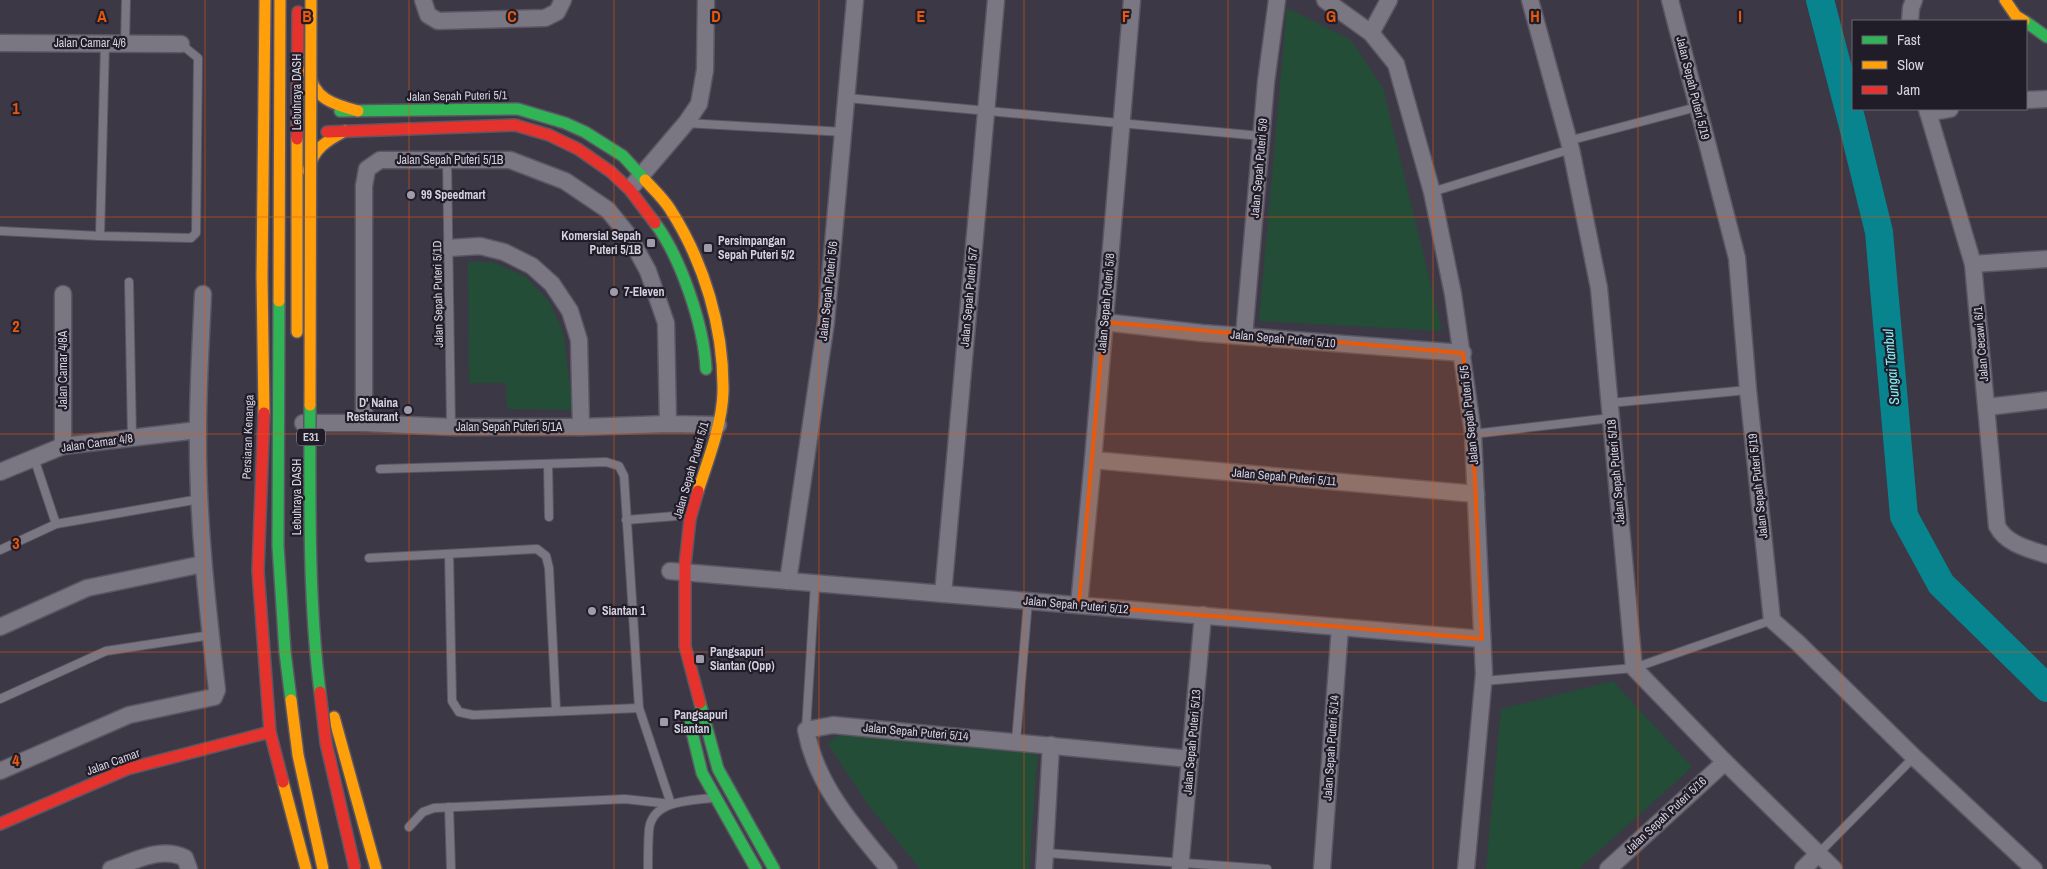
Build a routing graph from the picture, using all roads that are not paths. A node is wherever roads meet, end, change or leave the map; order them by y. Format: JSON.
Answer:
{"nodes":[{"id":1,"x":126,"y":0,"type":"edge"},
{"id":2,"x":265,"y":0,"type":"edge"},
{"id":3,"x":274,"y":0,"type":"edge"},
{"id":4,"x":280,"y":0,"type":"edge"},
{"id":5,"x":300,"y":0,"type":"edge"},
{"id":6,"x":311,"y":0,"type":"edge"},
{"id":7,"x":424,"y":0,"type":"edge"},
{"id":8,"x":563,"y":0,"type":"edge"},
{"id":9,"x":706,"y":0,"type":"edge"},
{"id":10,"x":855,"y":0,"type":"edge"},
{"id":11,"x":996,"y":0,"type":"edge"},
{"id":12,"x":1132,"y":0,"type":"edge"},
{"id":13,"x":1277,"y":0,"type":"edge"},
{"id":14,"x":1325,"y":0,"type":"edge"},
{"id":15,"x":1389,"y":0,"type":"edge"},
{"id":16,"x":1530,"y":0,"type":"edge"},
{"id":17,"x":1670,"y":0,"type":"edge"},
{"id":18,"x":1914,"y":0,"type":"edge"},
{"id":19,"x":2005,"y":0,"type":"edge"},
{"id":20,"x":1910,"y":20,"type":"edge"},
{"id":21,"x":2022,"y":20,"type":"edge"},
{"id":22,"x":2027,"y":23,"type":"edge"},
{"id":23,"x":1371,"y":33,"type":"junction"},
{"id":24,"x":2047,"y":37,"type":"edge"},
{"id":25,"x":0,"y":43,"type":"edge"},
{"id":26,"x":105,"y":44,"type":"junction"},
{"id":27,"x":125,"y":44,"type":"junction"},
{"id":28,"x":181,"y":44,"type":"joint"},
{"id":29,"x":846,"y":98,"type":"junction"},
{"id":30,"x":2047,"y":99,"type":"edge"},
{"id":31,"x":2027,"y":100,"type":"edge"},
{"id":32,"x":1697,"y":107,"type":"junction"},
{"id":33,"x":358,"y":111,"type":"junction"},
{"id":34,"x":986,"y":111,"type":"junction"},
{"id":35,"x":1928,"y":111,"type":"edge"},
{"id":36,"x":296,"y":112,"type":"junction"},
{"id":37,"x":686,"y":123,"type":"junction"},
{"id":38,"x":1121,"y":123,"type":"junction"},
{"id":39,"x":284,"y":126,"type":"junction"},
{"id":40,"x":345,"y":132,"type":"junction"},
{"id":41,"x":844,"y":132,"type":"junction"},
{"id":42,"x":296,"y":133,"type":"junction"},
{"id":43,"x":1261,"y":136,"type":"junction"},
{"id":44,"x":1569,"y":145,"type":"junction"},
{"id":45,"x":447,"y":160,"type":"junction"},
{"id":46,"x":642,"y":175,"type":"junction"},
{"id":47,"x":630,"y":190,"type":"junction"},
{"id":48,"x":1432,"y":192,"type":"junction"},
{"id":49,"x":0,"y":231,"type":"edge"},
{"id":50,"x":100,"y":236,"type":"junction"},
{"id":51,"x":296,"y":246,"type":"junction"},
{"id":52,"x":449,"y":248,"type":"junction"},
{"id":53,"x":2047,"y":259,"type":"edge"},
{"id":54,"x":1973,"y":264,"type":"junction"},
{"id":55,"x":130,"y":282,"type":"dead end"},
{"id":56,"x":63,"y":294,"type":"dead end"},
{"id":57,"x":203,"y":294,"type":"dead end"},
{"id":58,"x":1104,"y":322,"type":"junction"},
{"id":59,"x":1244,"y":336,"type":"junction"},
{"id":60,"x":298,"y":345,"type":"dead end"},
{"id":61,"x":1462,"y":353,"type":"junction"},
{"id":62,"x":707,"y":384,"type":"dead end"},
{"id":63,"x":1748,"y":390,"type":"junction"},
{"id":64,"x":298,"y":394,"type":"dead end"},
{"id":65,"x":2047,"y":400,"type":"edge"},
{"id":66,"x":264,"y":403,"type":"junction"},
{"id":67,"x":1987,"y":407,"type":"junction"},
{"id":68,"x":1610,"y":410,"type":"junction"},
{"id":69,"x":364,"y":422,"type":"junction"},
{"id":70,"x":299,"y":424,"type":"junction"},
{"id":71,"x":668,"y":424,"type":"junction"},
{"id":72,"x":707,"y":425,"type":"junction"},
{"id":73,"x":451,"y":427,"type":"junction"},
{"id":74,"x":581,"y":427,"type":"junction"},
{"id":75,"x":198,"y":430,"type":"junction"},
{"id":76,"x":1473,"y":434,"type":"junction"},
{"id":77,"x":132,"y":438,"type":"junction"},
{"id":78,"x":63,"y":446,"type":"junction"},
{"id":79,"x":34,"y":458,"type":"junction"},
{"id":80,"x":1094,"y":460,"type":"junction"},
{"id":81,"x":548,"y":464,"type":"junction"},
{"id":82,"x":380,"y":468,"type":"dead end"},
{"id":83,"x":0,"y":472,"type":"edge"},
{"id":84,"x":1476,"y":494,"type":"junction"},
{"id":85,"x":200,"y":499,"type":"junction"},
{"id":86,"x":549,"y":517,"type":"dead end"},
{"id":87,"x":676,"y":517,"type":"dead end"},
{"id":88,"x":626,"y":520,"type":"junction"},
{"id":89,"x":56,"y":524,"type":"junction"},
{"id":90,"x":0,"y":550,"type":"edge"},
{"id":91,"x":450,"y":554,"type":"junction"},
{"id":92,"x":2047,"y":555,"type":"edge"},
{"id":93,"x":369,"y":558,"type":"dead end"},
{"id":94,"x":203,"y":564,"type":"junction"},
{"id":95,"x":674,"y":572,"type":"junction"},
{"id":96,"x":788,"y":581,"type":"junction"},
{"id":97,"x":815,"y":583,"type":"junction"},
{"id":98,"x":943,"y":594,"type":"junction"},
{"id":99,"x":1028,"y":601,"type":"junction"},
{"id":100,"x":1079,"y":605,"type":"junction"},
{"id":101,"x":1203,"y":615,"type":"junction"},
{"id":102,"x":1772,"y":620,"type":"junction"},
{"id":103,"x":1340,"y":627,"type":"junction"},
{"id":104,"x":0,"y":628,"type":"edge"},
{"id":105,"x":211,"y":635,"type":"junction"},
{"id":106,"x":1482,"y":639,"type":"junction"},
{"id":107,"x":1634,"y":668,"type":"junction"},
{"id":108,"x":1484,"y":681,"type":"junction"},
{"id":109,"x":0,"y":699,"type":"edge"},
{"id":110,"x":639,"y":708,"type":"junction"},
{"id":111,"x":556,"y":710,"type":"junction"},
{"id":112,"x":687,"y":710,"type":"dead end"},
{"id":113,"x":334,"y":717,"type":"junction"},
{"id":114,"x":806,"y":730,"type":"junction"},
{"id":115,"x":270,"y":732,"type":"junction"},
{"id":116,"x":1016,"y":741,"type":"junction"},
{"id":117,"x":1051,"y":745,"type":"junction"},
{"id":118,"x":1914,"y":757,"type":"junction"},
{"id":119,"x":1190,"y":759,"type":"junction"},
{"id":120,"x":1724,"y":762,"type":"junction"},
{"id":121,"x":0,"y":771,"type":"edge"},
{"id":122,"x":731,"y":794,"type":"junction"},
{"id":123,"x":715,"y":797,"type":"junction"},
{"id":124,"x":671,"y":804,"type":"junction"},
{"id":125,"x":449,"y":807,"type":"junction"},
{"id":126,"x":0,"y":824,"type":"edge"},
{"id":127,"x":409,"y":827,"type":"dead end"},
{"id":128,"x":1818,"y":854,"type":"junction"},
{"id":129,"x":1045,"y":861,"type":"edge"},
{"id":130,"x":1180,"y":866,"type":"edge"},
{"id":131,"x":111,"y":869,"type":"edge"},
{"id":132,"x":189,"y":869,"type":"edge"},
{"id":133,"x":306,"y":869,"type":"edge"},
{"id":134,"x":324,"y":869,"type":"edge"},
{"id":135,"x":355,"y":869,"type":"edge"},
{"id":136,"x":360,"y":869,"type":"edge"},
{"id":137,"x":376,"y":869,"type":"edge"},
{"id":138,"x":451,"y":869,"type":"edge"},
{"id":139,"x":648,"y":869,"type":"edge"},
{"id":140,"x":756,"y":869,"type":"edge"},
{"id":141,"x":774,"y":869,"type":"edge"},
{"id":142,"x":889,"y":869,"type":"edge"},
{"id":143,"x":1267,"y":869,"type":"edge"},
{"id":144,"x":1322,"y":869,"type":"edge"},
{"id":145,"x":1466,"y":869,"type":"edge"},
{"id":146,"x":1608,"y":869,"type":"edge"},
{"id":147,"x":1803,"y":869,"type":"edge"},
{"id":148,"x":1834,"y":869,"type":"edge"},
{"id":149,"x":2034,"y":869,"type":"edge"}],
"edges":[{"from":1,"to":27,"type":"lane"},
{"from":2,"to":66,"type":"main road","name":"Persiaran Kenanga"},
{"from":3,"to":39,"type":"main road"},
{"from":4,"to":134,"type":"main road","name":"Lebuhraya DASH","bridge":true},
{"from":5,"to":33,"type":"main road"},
{"from":5,"to":36,"type":"main road"},
{"from":6,"to":135,"type":"main road","name":"Lebuhraya DASH","number":"E31","bridge":true},
{"from":7,"to":8,"type":"street"},
{"from":9,"to":37,"type":"street"},
{"from":10,"to":29,"type":"street","name":"Jalan Sepah Puteri 5/6"},
{"from":11,"to":34,"type":"street","name":"Jalan Sepah Puteri 5/7"},
{"from":12,"to":38,"type":"street","name":"Jalan Sepah Puteri 5/8"},
{"from":13,"to":43,"type":"street","name":"Jalan Sepah Puteri 5/9"},
{"from":14,"to":23,"type":"street","name":"Jalan Sepah Puteri 5/5"},
{"from":15,"to":23,"type":"street"},
{"from":16,"to":44,"type":"street","name":"Jalan Sepah Puteri 5/18"},
{"from":17,"to":32,"type":"street","name":"Jalan Sepah Puteri 5/19"},
{"from":18,"to":20,"type":"street"},
{"from":19,"to":21,"type":"main road"},
{"from":22,"to":24,"type":"main road"},
{"from":23,"to":48,"type":"street","name":"Jalan Sepah Puteri 5/5"},
{"from":25,"to":26,"type":"street","name":"Jalan Camar 4/6"},
{"from":26,"to":27,"type":"street","name":"Jalan Camar 4/6"},
{"from":26,"to":50,"type":"lane"},
{"from":27,"to":28,"type":"street","name":"Jalan Camar 4/6"},
{"from":28,"to":50,"type":"lane"},
{"from":29,"to":34,"type":"lane"},
{"from":29,"to":41,"type":"street","name":"Jalan Sepah Puteri 5/6"},
{"from":30,"to":31,"type":"street"},
{"from":32,"to":44,"type":"lane"},
{"from":32,"to":63,"type":"street","name":"Jalan Sepah Puteri 5/19"},
{"from":33,"to":36,"type":"main road","name":"Jalan Sepah Puteri 5/1"},
{"from":33,"to":46,"type":"main road","name":"Jalan Sepah Puteri 5/1"},
{"from":34,"to":38,"type":"lane"},
{"from":34,"to":98,"type":"street","name":"Jalan Sepah Puteri 5/7"},
{"from":35,"to":54,"type":"street","name":"Jalan Cecawi 6/1"},
{"from":36,"to":39,"type":"main road"},
{"from":36,"to":42,"type":"main road"},
{"from":37,"to":41,"type":"lane"},
{"from":37,"to":46,"type":"street"},
{"from":38,"to":43,"type":"lane"},
{"from":38,"to":58,"type":"street","name":"Jalan Sepah Puteri 5/8"},
{"from":39,"to":42,"type":"main road"},
{"from":39,"to":66,"type":"main road"},
{"from":40,"to":42,"type":"main road"},
{"from":40,"to":47,"type":"main road"},
{"from":40,"to":51,"type":"main road"},
{"from":41,"to":96,"type":"street","name":"Jalan Sepah Puteri 5/6"},
{"from":42,"to":51,"type":"main road"},
{"from":43,"to":59,"type":"street","name":"Jalan Sepah Puteri 5/9"},
{"from":44,"to":48,"type":"lane"},
{"from":44,"to":68,"type":"street","name":"Jalan Sepah Puteri 5/18"},
{"from":45,"to":52,"type":"lane","name":"Jalan Sepah Puteri 5/1D"},
{"from":45,"to":69,"type":"street","name":"Jalan Sepah Puteri 5/1B"},
{"from":45,"to":71,"type":"street","name":"Jalan Sepah Puteri 5/1B"},
{"from":46,"to":47,"type":"street"},
{"from":46,"to":72,"type":"main road","name":"Jalan Sepah Puteri 5/1"},
{"from":47,"to":62,"type":"main road"},
{"from":48,"to":61,"type":"street","name":"Jalan Sepah Puteri 5/5"},
{"from":49,"to":50,"type":"lane"},
{"from":51,"to":60,"type":"main road"},
{"from":52,"to":73,"type":"lane","name":"Jalan Sepah Puteri 5/1D"},
{"from":52,"to":74,"type":"street"},
{"from":53,"to":54,"type":"street"},
{"from":54,"to":67,"type":"street","name":"Jalan Cecawi 6/1"},
{"from":55,"to":77,"type":"lane"},
{"from":56,"to":78,"type":"street","name":"Jalan Camar 4/8A"},
{"from":57,"to":75,"type":"street"},
{"from":58,"to":59,"type":"street","name":"Jalan Sepah Puteri 5/10"},
{"from":58,"to":80,"type":"street","name":"Jalan Sepah Puteri 5/8"},
{"from":59,"to":61,"type":"street","name":"Jalan Sepah Puteri 5/10"},
{"from":61,"to":76,"type":"street","name":"Jalan Sepah Puteri 5/5"},
{"from":63,"to":68,"type":"lane"},
{"from":63,"to":102,"type":"street","name":"Jalan Sepah Puteri 5/19"},
{"from":64,"to":70,"type":"main road"},
{"from":65,"to":67,"type":"street"},
{"from":66,"to":115,"type":"main road","name":"Persiaran Kenanga"},
{"from":67,"to":92,"type":"street","name":"Jalan Cecawi 6/1"},
{"from":68,"to":76,"type":"lane"},
{"from":68,"to":107,"type":"street","name":"Jalan Sepah Puteri 5/18"},
{"from":69,"to":70,"type":"street","name":"Jalan Sepah Puteri 5/1A"},
{"from":69,"to":73,"type":"street","name":"Jalan Sepah Puteri 5/1A"},
{"from":70,"to":113,"type":"main road"},
{"from":71,"to":72,"type":"street","name":"Jalan Sepah Puteri 5/1A"},
{"from":71,"to":74,"type":"street","name":"Jalan Sepah Puteri 5/1A"},
{"from":72,"to":95,"type":"main road","name":"Jalan Sepah Puteri 5/1"},
{"from":73,"to":74,"type":"street","name":"Jalan Sepah Puteri 5/1A"},
{"from":75,"to":77,"type":"street","name":"Jalan Camar 4/8"},
{"from":75,"to":85,"type":"street"},
{"from":76,"to":84,"type":"street","name":"Jalan Sepah Puteri 5/5"},
{"from":77,"to":78,"type":"street","name":"Jalan Camar 4/8"},
{"from":78,"to":79,"type":"street","name":"Jalan Camar 4/8"},
{"from":79,"to":83,"type":"street","name":"Jalan Camar 4/8"},
{"from":79,"to":89,"type":"lane"},
{"from":80,"to":84,"type":"street","name":"Jalan Sepah Puteri 5/11"},
{"from":80,"to":100,"type":"street","name":"Jalan Sepah Puteri 5/8"},
{"from":81,"to":82,"type":"lane"},
{"from":81,"to":86,"type":"lane"},
{"from":81,"to":88,"type":"lane"},
{"from":84,"to":106,"type":"street","name":"Jalan Sepah Puteri 5/5"},
{"from":85,"to":89,"type":"lane"},
{"from":85,"to":94,"type":"street"},
{"from":87,"to":88,"type":"lane"},
{"from":88,"to":110,"type":"lane"},
{"from":89,"to":90,"type":"lane"},
{"from":91,"to":93,"type":"lane"},
{"from":91,"to":111,"type":"lane"},
{"from":91,"to":111,"type":"lane"},
{"from":94,"to":104,"type":"street"},
{"from":94,"to":105,"type":"street"},
{"from":95,"to":96,"type":"street","name":"Jalan Sepah Puteri 5/12"},
{"from":95,"to":122,"type":"main road","name":"Jalan Sepah Puteri 5/1"},
{"from":96,"to":97,"type":"street","name":"Jalan Sepah Puteri 5/12"},
{"from":97,"to":98,"type":"street","name":"Jalan Sepah Puteri 5/12"},
{"from":97,"to":114,"type":"lane"},
{"from":98,"to":99,"type":"street","name":"Jalan Sepah Puteri 5/12"},
{"from":99,"to":100,"type":"street","name":"Jalan Sepah Puteri 5/12"},
{"from":99,"to":116,"type":"lane"},
{"from":100,"to":101,"type":"street","name":"Jalan Sepah Puteri 5/12"},
{"from":101,"to":103,"type":"street","name":"Jalan Sepah Puteri 5/12"},
{"from":101,"to":119,"type":"street","name":"Jalan Sepah Puteri 5/13"},
{"from":102,"to":107,"type":"lane"},
{"from":102,"to":118,"type":"street"},
{"from":103,"to":106,"type":"street","name":"Jalan Sepah Puteri 5/12"},
{"from":103,"to":144,"type":"street","name":"Jalan Sepah Puteri 5/14"},
{"from":105,"to":109,"type":"lane"},
{"from":105,"to":121,"type":"street"},
{"from":106,"to":108,"type":"street","name":"Jalan Sepah Puteri 5/5"},
{"from":107,"to":108,"type":"lane"},
{"from":107,"to":120,"type":"street"},
{"from":108,"to":145,"type":"street","name":"Jalan Sepah Puteri 5/5"},
{"from":110,"to":111,"type":"lane"},
{"from":110,"to":124,"type":"lane"},
{"from":112,"to":123,"type":"main road"},
{"from":113,"to":136,"type":"main road"},
{"from":113,"to":137,"type":"main road"},
{"from":114,"to":116,"type":"street","name":"Jalan Sepah Puteri 5/14"},
{"from":114,"to":142,"type":"street"},
{"from":115,"to":126,"type":"main road","name":"Jalan Camar"},
{"from":115,"to":133,"type":"main road","name":"Persiaran Kenanga"},
{"from":116,"to":117,"type":"street","name":"Jalan Sepah Puteri 5/14"},
{"from":117,"to":119,"type":"street","name":"Jalan Sepah Puteri 5/14"},
{"from":117,"to":129,"type":"street"},
{"from":118,"to":128,"type":"lane"},
{"from":118,"to":149,"type":"street"},
{"from":119,"to":130,"type":"street","name":"Jalan Sepah Puteri 5/13"},
{"from":120,"to":128,"type":"street"},
{"from":120,"to":146,"type":"street","name":"Jalan Sepah Puteri 5/16"},
{"from":122,"to":123,"type":"lane"},
{"from":122,"to":141,"type":"main road","name":"Jalan Sepah Puteri 5/1"},
{"from":123,"to":124,"type":"lane"},
{"from":123,"to":140,"type":"main road"},
{"from":124,"to":125,"type":"lane"},
{"from":124,"to":139,"type":"lane"},
{"from":125,"to":127,"type":"lane"},
{"from":125,"to":138,"type":"lane"},
{"from":128,"to":147,"type":"street"},
{"from":128,"to":148,"type":"street"},
{"from":129,"to":130,"type":"lane"},
{"from":130,"to":143,"type":"lane"},
{"from":131,"to":132,"type":"street"}]}
